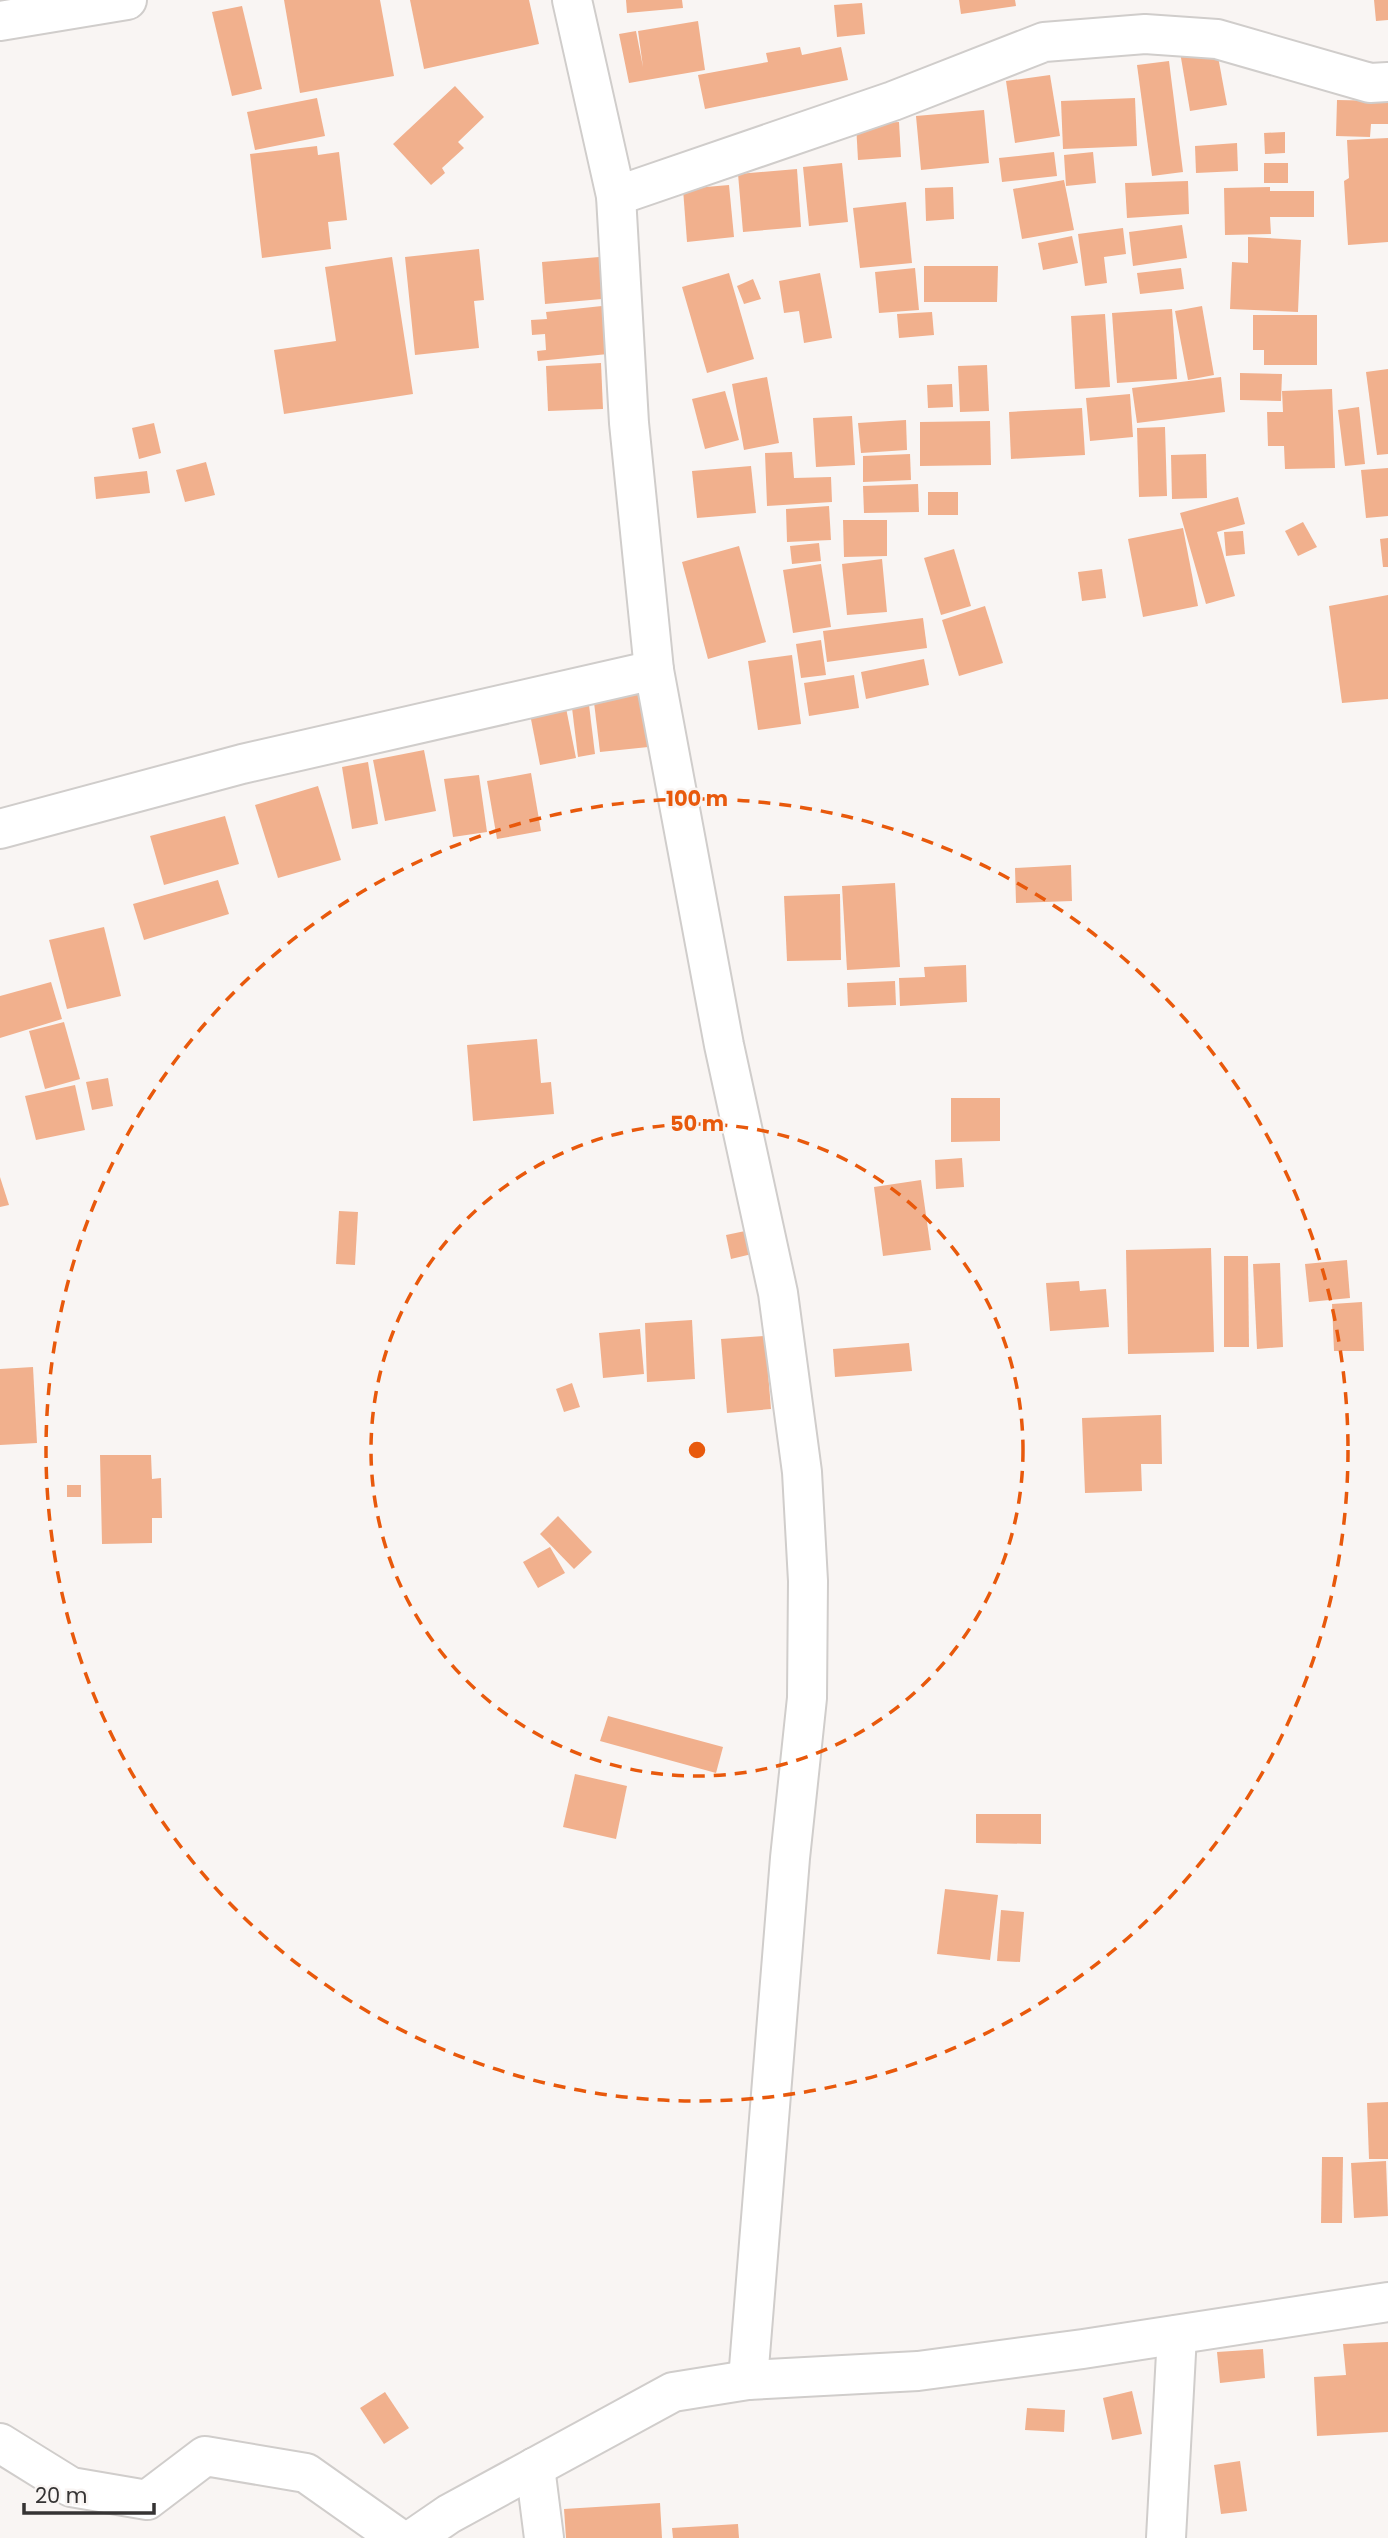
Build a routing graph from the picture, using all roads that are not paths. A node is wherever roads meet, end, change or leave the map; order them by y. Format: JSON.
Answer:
{"nodes":[{"id":1,"x":127,"y":0,"type":"edge"},
{"id":2,"x":572,"y":0,"type":"edge"},
{"id":3,"x":0,"y":21,"type":"edge"},
{"id":4,"x":1388,"y":82,"type":"edge"},
{"id":5,"x":616,"y":196,"type":"junction"},
{"id":6,"x":654,"y":670,"type":"junction"},
{"id":7,"x":0,"y":828,"type":"edge"},
{"id":8,"x":1388,"y":2302,"type":"edge"},
{"id":9,"x":1177,"y":2335,"type":"junction"},
{"id":10,"x":748,"y":2380,"type":"junction"},
{"id":11,"x":0,"y":2443,"type":"edge"},
{"id":12,"x":535,"y":2467,"type":"junction"},
{"id":13,"x":398,"y":2538,"type":"edge"},
{"id":14,"x":414,"y":2538,"type":"edge"},
{"id":15,"x":544,"y":2538,"type":"edge"},
{"id":16,"x":1166,"y":2538,"type":"edge"}],
"edges":[{"from":1,"to":3,"type":"street"},
{"from":2,"to":5,"type":"street"},
{"from":4,"to":5,"type":"street"},
{"from":5,"to":6,"type":"street"},
{"from":6,"to":7,"type":"street"},
{"from":6,"to":10,"type":"street"},
{"from":8,"to":9,"type":"street"},
{"from":9,"to":10,"type":"street"},
{"from":9,"to":16,"type":"street"},
{"from":10,"to":12,"type":"street"},
{"from":11,"to":13,"type":"street"},
{"from":12,"to":14,"type":"street"},
{"from":12,"to":15,"type":"street"}]}
